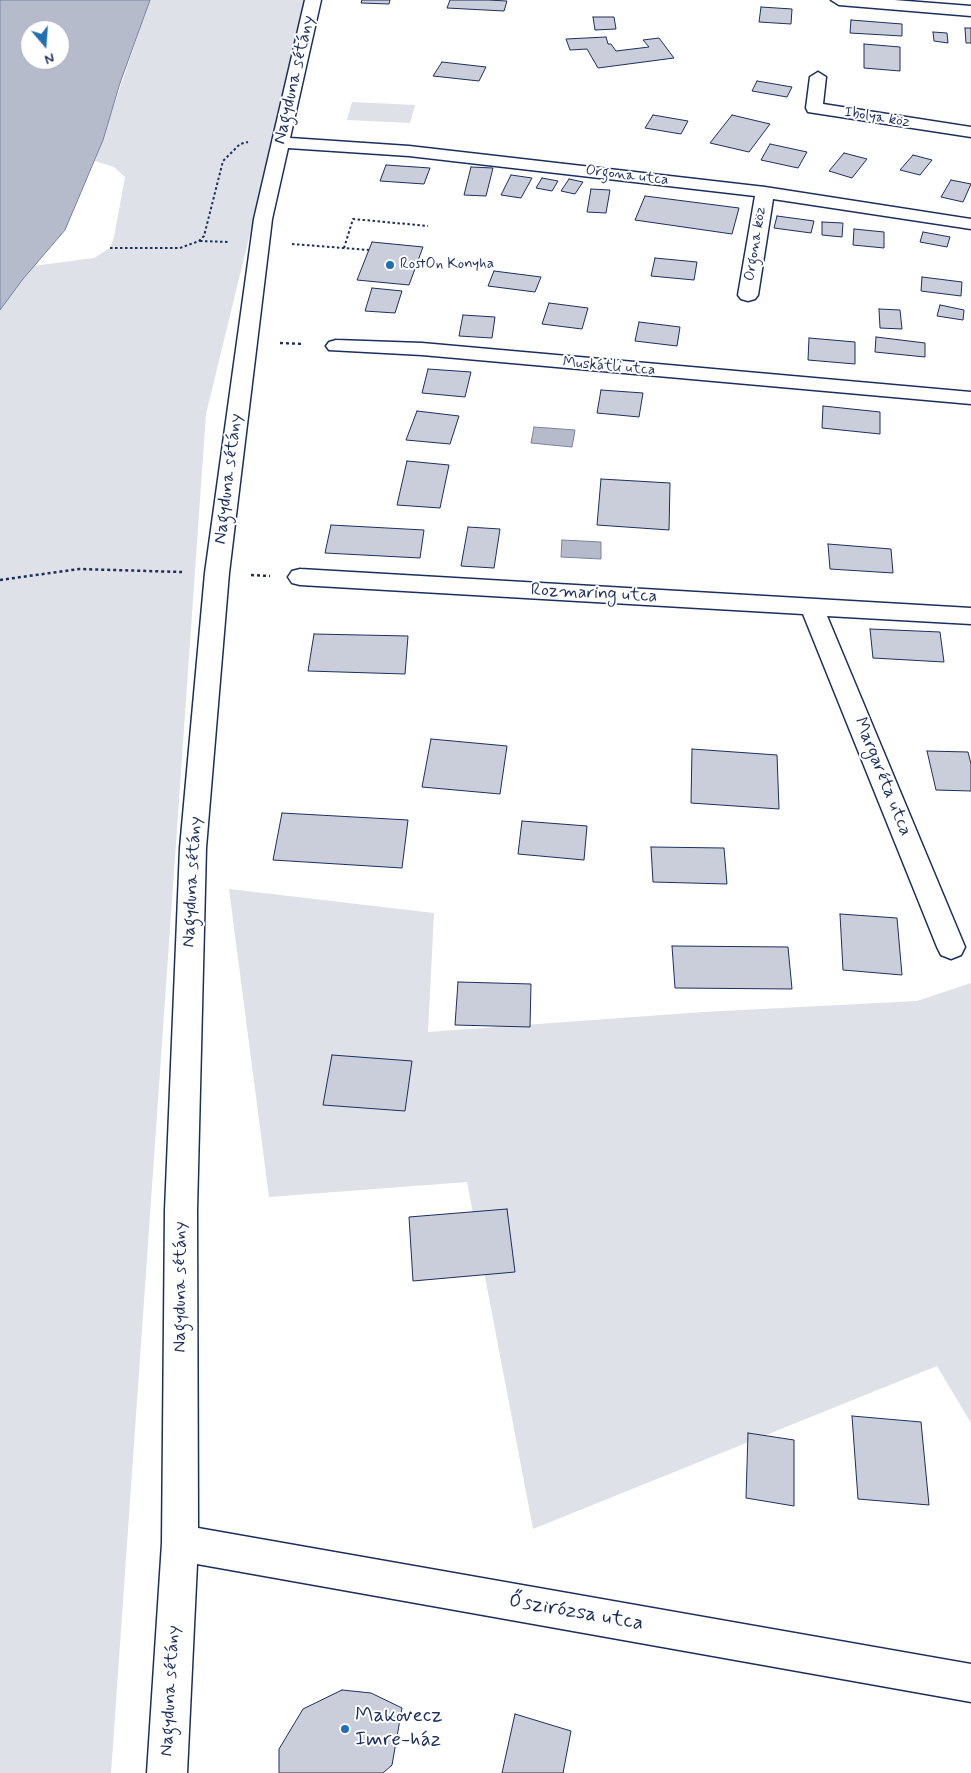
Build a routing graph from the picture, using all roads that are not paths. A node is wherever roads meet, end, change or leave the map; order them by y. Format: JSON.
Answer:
{"nodes":[{"id":1,"x":313,"y":0,"type":"edge"},
{"id":2,"x":839,"y":0,"type":"edge"},
{"id":3,"x":971,"y":11,"type":"edge"},
{"id":4,"x":818,"y":77,"type":"dead end"},
{"id":5,"x":971,"y":132,"type":"edge"},
{"id":6,"x":281,"y":142,"type":"junction"},
{"id":7,"x":765,"y":192,"type":"junction"},
{"id":8,"x":971,"y":224,"type":"edge"},
{"id":9,"x":748,"y":295,"type":"dead end"},
{"id":10,"x":336,"y":346,"type":"road end"},
{"id":11,"x":971,"y":398,"type":"edge"},
{"id":12,"x":300,"y":577,"type":"road end"},
{"id":13,"x":812,"y":607,"type":"junction"},
{"id":14,"x":971,"y":616,"type":"edge"},
{"id":15,"x":951,"y":947,"type":"dead end"},
{"id":16,"x":180,"y":1543,"type":"junction"},
{"id":17,"x":971,"y":1683,"type":"edge"},
{"id":18,"x":167,"y":1773,"type":"edge"}],
"edges":[{"from":1,"to":6,"type":"street","name":"Nagyduna sétány"},
{"from":2,"to":3,"type":"street"},
{"from":4,"to":5,"type":"street","name":"Ibolya köz"},
{"from":6,"to":7,"type":"street","name":"Orgona utca"},
{"from":6,"to":16,"type":"street","name":"Nagyduna sétány"},
{"from":7,"to":8,"type":"street","name":"Orgona utca"},
{"from":7,"to":9,"type":"street","name":"Orgona köz"},
{"from":10,"to":11,"type":"street","name":"Muskátli utca"},
{"from":12,"to":13,"type":"street","name":"Rozmaring utca"},
{"from":13,"to":14,"type":"street","name":"Rozmaring utca"},
{"from":13,"to":15,"type":"street","name":"Margaréta utca"},
{"from":16,"to":17,"type":"street","name":"Őszirózsa utca"},
{"from":16,"to":18,"type":"street","name":"Nagyduna sétány"}]}
